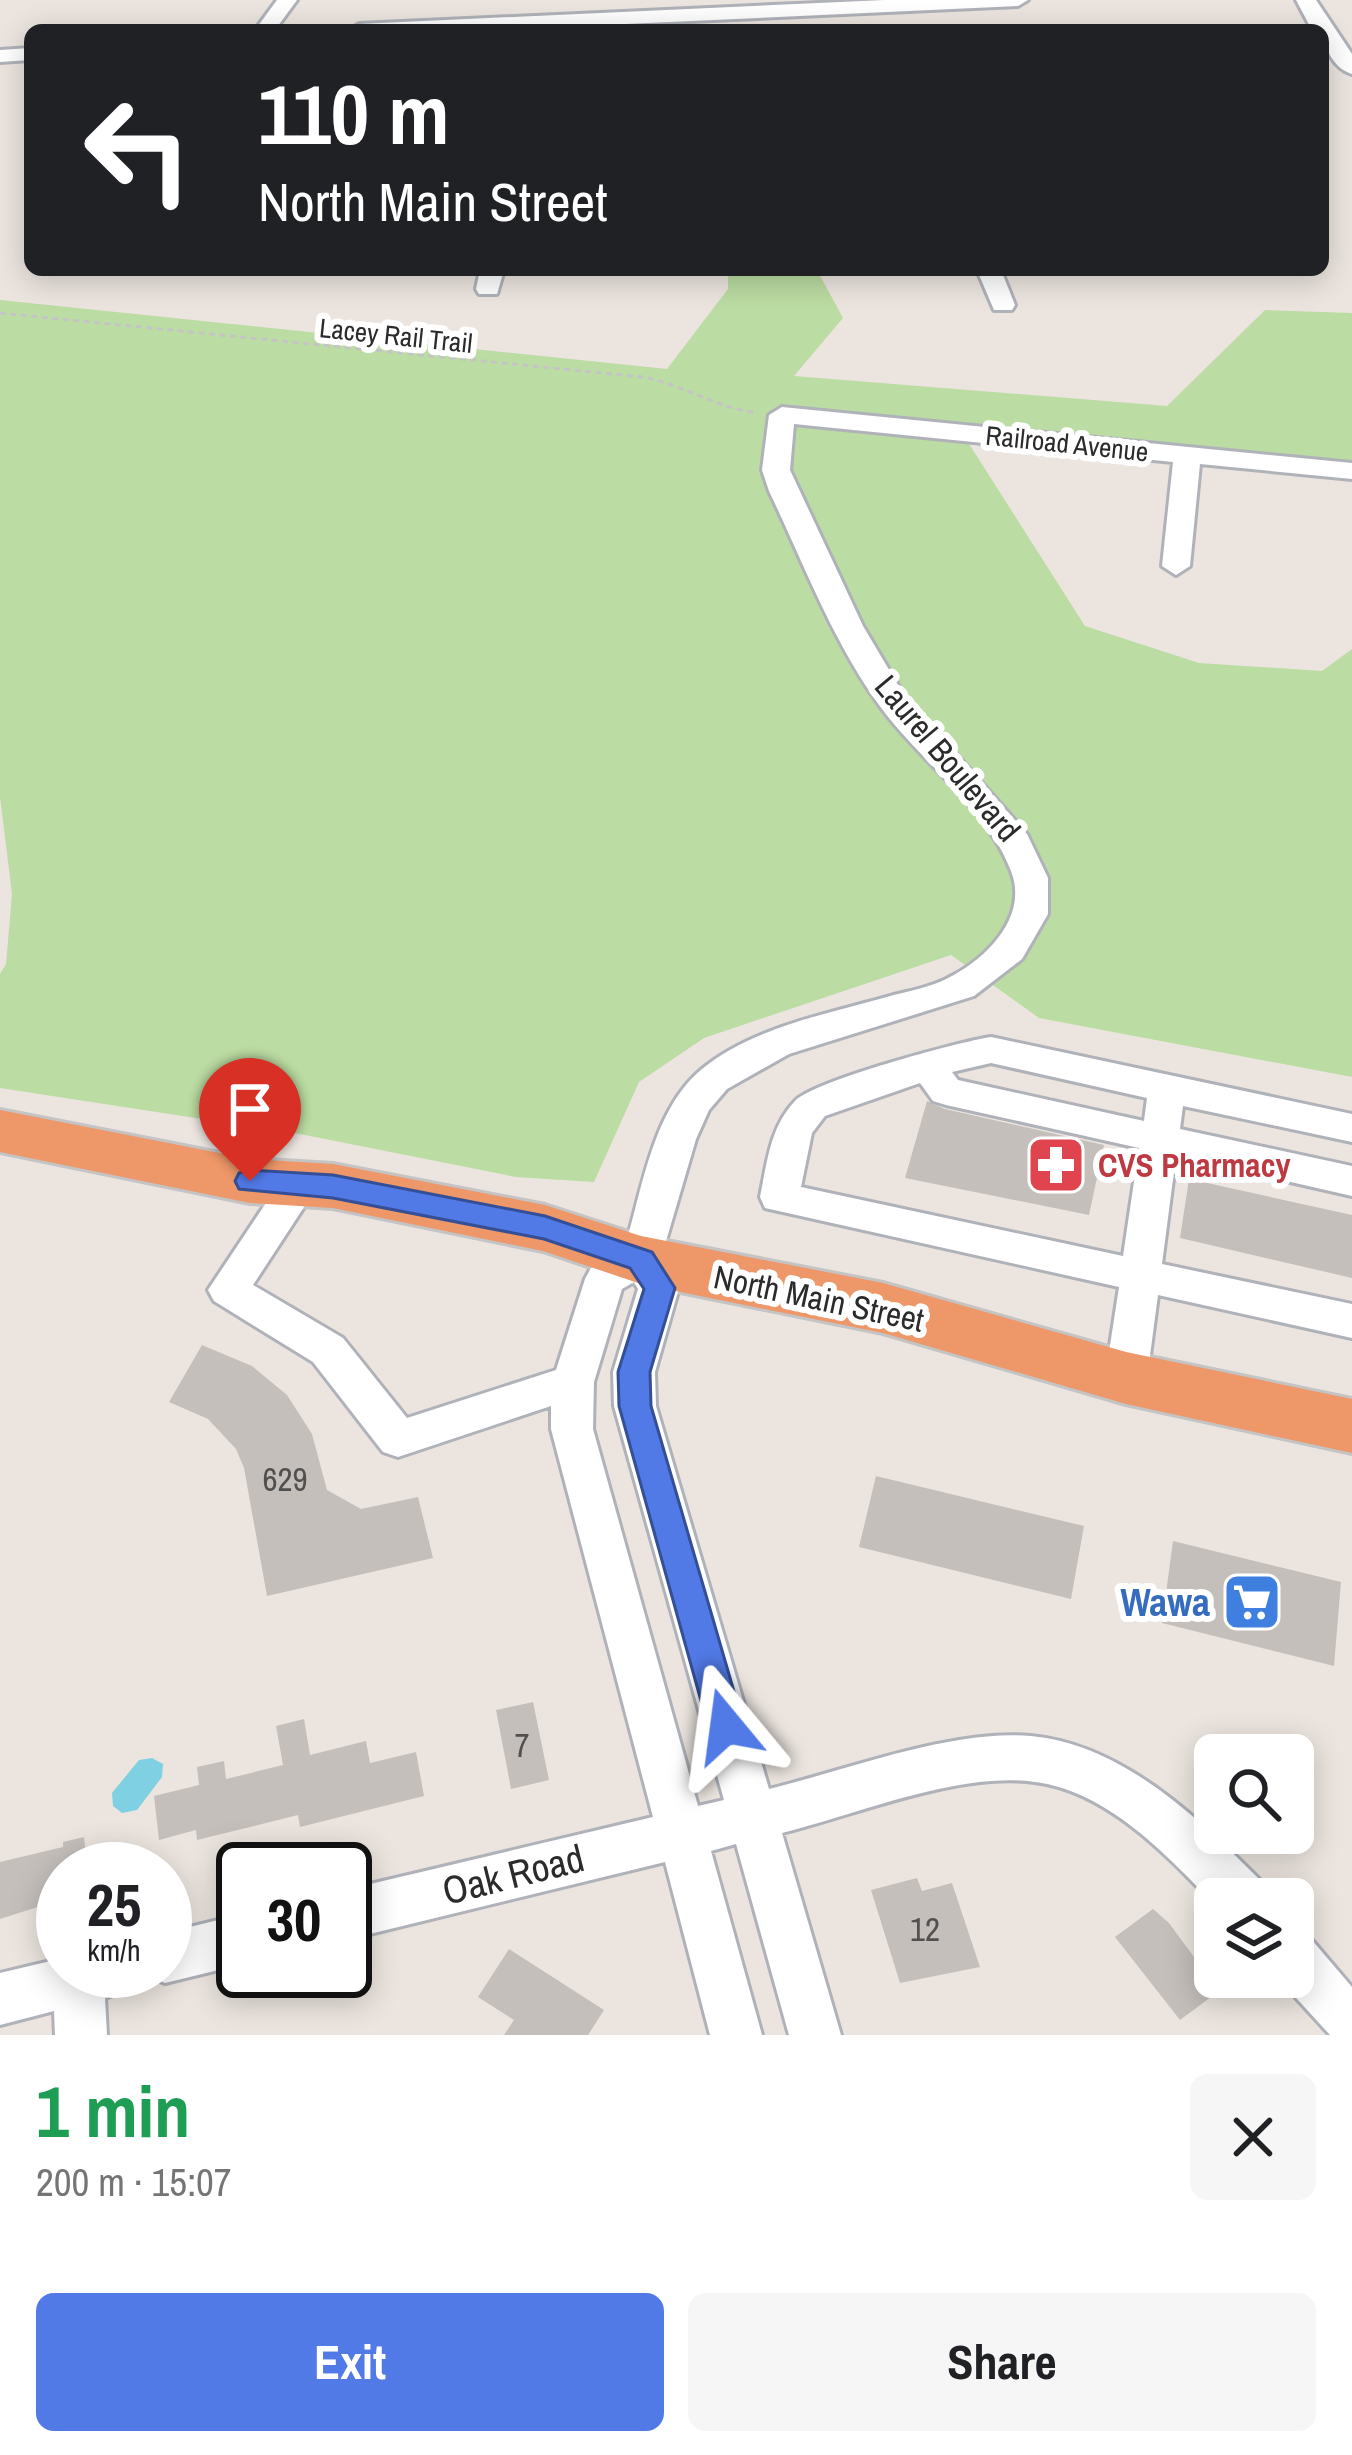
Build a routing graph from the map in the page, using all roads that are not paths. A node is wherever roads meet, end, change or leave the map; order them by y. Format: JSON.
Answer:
{"nodes":[{"id":1,"x":1018,"y":0,"type":"edge"},
{"id":2,"x":591,"y":24,"type":"edge"},
{"id":3,"x":1329,"y":41,"type":"edge"},
{"id":4,"x":1352,"y":72,"type":"edge"},
{"id":5,"x":991,"y":276,"type":"edge"},
{"id":6,"x":1003,"y":305,"type":"dead end"},
{"id":7,"x":782,"y":416,"type":"joint"},
{"id":8,"x":1187,"y":454,"type":"junction"},
{"id":9,"x":1352,"y":471,"type":"edge"},
{"id":10,"x":1176,"y":566,"type":"dead end"},
{"id":11,"x":922,"y":1003,"type":"junction"},
{"id":12,"x":944,"y":1061,"type":"junction"},
{"id":13,"x":1167,"y":1089,"type":"junction"},
{"id":14,"x":1352,"y":1128,"type":"edge"},
{"id":15,"x":0,"y":1131,"type":"edge"},
{"id":16,"x":1159,"y":1142,"type":"junction"},
{"id":17,"x":1352,"y":1181,"type":"edge"},
{"id":18,"x":300,"y":1184,"type":"junction"},
{"id":19,"x":641,"y":1260,"type":"junction"},
{"id":20,"x":1141,"y":1274,"type":"junction"},
{"id":21,"x":1352,"y":1321,"type":"edge"},
{"id":22,"x":1126,"y":1378,"type":"junction"},
{"id":23,"x":573,"y":1382,"type":"junction"},
{"id":24,"x":1352,"y":1426,"type":"edge"},
{"id":25,"x":686,"y":1589,"type":"junction"},
{"id":26,"x":621,"y":1604,"type":"junction"},
{"id":27,"x":752,"y":1817,"type":"junction"},
{"id":28,"x":680,"y":1834,"type":"junction"},
{"id":29,"x":1224,"y":1878,"type":"edge"},
{"id":30,"x":372,"y":1908,"type":"edge"},
{"id":31,"x":1314,"y":1983,"type":"edge"},
{"id":32,"x":36,"y":1991,"type":"edge"},
{"id":33,"x":90,"y":1998,"type":"edge"},
{"id":34,"x":0,"y":2000,"type":"edge"},
{"id":35,"x":1352,"y":2020,"type":"edge"},
{"id":36,"x":81,"y":2035,"type":"edge"},
{"id":37,"x":736,"y":2035,"type":"edge"},
{"id":38,"x":815,"y":2035,"type":"edge"}],
"edges":[{"from":1,"to":2,"type":"street"},
{"from":3,"to":4,"type":"street"},
{"from":5,"to":6,"type":"street"},
{"from":7,"to":8,"type":"street","name":"Railroad Avenue"},
{"from":7,"to":11,"type":"street","name":"Laurel Boulevard"},
{"from":8,"to":9,"type":"street","name":"Railroad Avenue"},
{"from":8,"to":10,"type":"street"},
{"from":11,"to":12,"type":"street"},
{"from":11,"to":19,"type":"street","name":"Laurel Boulevard"},
{"from":12,"to":13,"type":"street"},
{"from":12,"to":16,"type":"street"},
{"from":12,"to":20,"type":"street"},
{"from":13,"to":14,"type":"street"},
{"from":13,"to":16,"type":"street"},
{"from":15,"to":18,"type":"highway","name":"North Main Street"},
{"from":16,"to":17,"type":"street"},
{"from":16,"to":20,"type":"street"},
{"from":18,"to":19,"type":"highway","name":"North Main Street"},
{"from":18,"to":23,"type":"street"},
{"from":19,"to":22,"type":"highway","name":"North Main Street"},
{"from":19,"to":23,"type":"street"},
{"from":19,"to":25,"type":"street","name":"Laurel Boulevard"},
{"from":20,"to":21,"type":"street"},
{"from":20,"to":22,"type":"street"},
{"from":22,"to":24,"type":"highway","name":"North Main Street"},
{"from":23,"to":26,"type":"street"},
{"from":25,"to":26,"type":"street"},
{"from":25,"to":27,"type":"street","name":"Laurel Boulevard"},
{"from":26,"to":28,"type":"street"},
{"from":27,"to":28,"type":"street","name":"Oak Road"},
{"from":27,"to":29,"type":"street","name":"Oak Road"},
{"from":27,"to":38,"type":"street","name":"Laurel Boulevard"},
{"from":28,"to":30,"type":"street","name":"Oak Road"},
{"from":28,"to":37,"type":"street"},
{"from":31,"to":35,"type":"street"},
{"from":32,"to":34,"type":"street"},
{"from":33,"to":36,"type":"street"}]}
